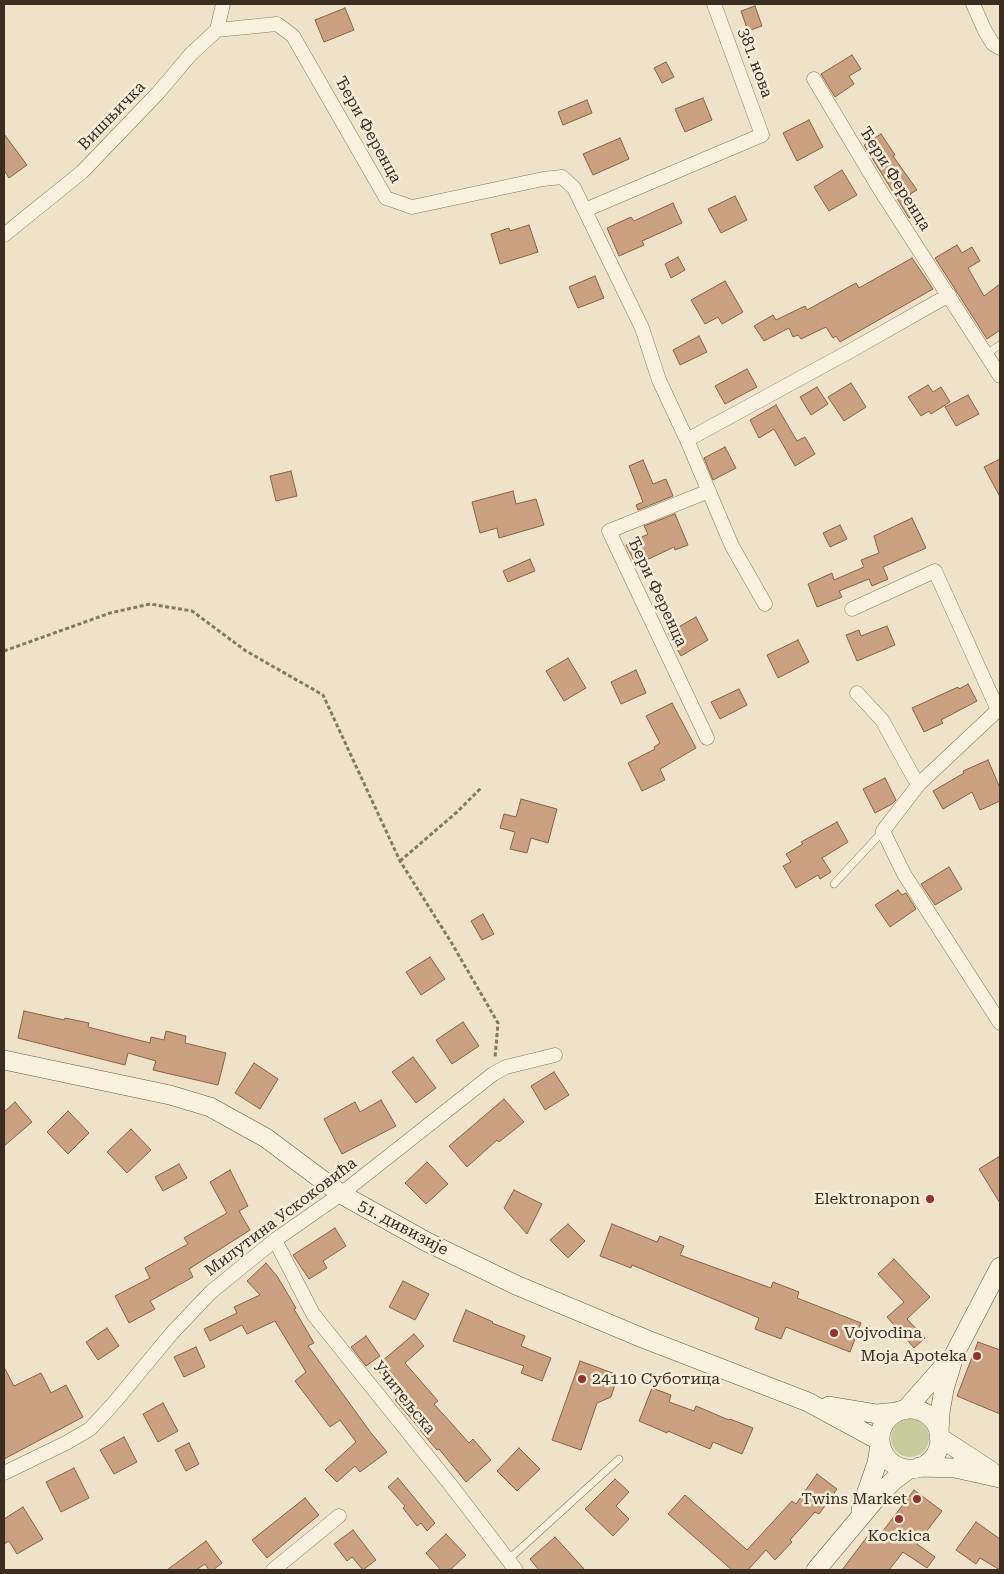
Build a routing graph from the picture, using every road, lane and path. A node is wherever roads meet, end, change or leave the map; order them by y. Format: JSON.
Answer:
{"nodes":[{"id":1,"x":223,"y":4,"type":"edge"},
{"id":2,"x":714,"y":4,"type":"edge"},
{"id":3,"x":973,"y":4,"type":"edge"},
{"id":4,"x":217,"y":30,"type":"junction"},
{"id":5,"x":1000,"y":48,"type":"edge"},
{"id":6,"x":814,"y":79,"type":"dead end"},
{"id":7,"x":586,"y":210,"type":"junction"},
{"id":8,"x":4,"y":235,"type":"edge"},
{"id":9,"x":949,"y":295,"type":"junction"},
{"id":10,"x":1000,"y":345,"type":"edge"},
{"id":11,"x":986,"y":354,"type":"junction"},
{"id":12,"x":1000,"y":376,"type":"edge"},
{"id":13,"x":687,"y":440,"type":"junction"},
{"id":14,"x":708,"y":491,"type":"junction"},
{"id":15,"x":765,"y":604,"type":"dead end"},
{"id":16,"x":852,"y":610,"type":"dead end"},
{"id":17,"x":4,"y":651,"type":"edge"},
{"id":18,"x":857,"y":693,"type":"dead end"},
{"id":19,"x":999,"y":709,"type":"edge"},
{"id":20,"x":707,"y":738,"type":"dead end"},
{"id":21,"x":919,"y":784,"type":"junction"},
{"id":22,"x":482,"y":786,"type":"dead end"},
{"id":23,"x":883,"y":831,"type":"junction"},
{"id":24,"x":400,"y":861,"type":"junction"},
{"id":25,"x":834,"y":884,"type":"dead end"},
{"id":26,"x":1000,"y":1023,"type":"edge"},
{"id":27,"x":555,"y":1055,"type":"dead end"},
{"id":28,"x":4,"y":1060,"type":"edge"},
{"id":29,"x":493,"y":1074,"type":"junction"},
{"id":30,"x":341,"y":1194,"type":"junction"},
{"id":31,"x":275,"y":1240,"type":"junction"},
{"id":32,"x":1000,"y":1267,"type":"edge"},
{"id":33,"x":956,"y":1353,"type":"junction"},
{"id":34,"x":808,"y":1402,"type":"junction"},
{"id":35,"x":902,"y":1410,"type":"junction"},
{"id":36,"x":939,"y":1434,"type":"junction"},
{"id":37,"x":880,"y":1443,"type":"junction"},
{"id":38,"x":620,"y":1459,"type":"dead end"},
{"id":39,"x":914,"y":1468,"type":"junction"},
{"id":40,"x":4,"y":1473,"type":"edge"},
{"id":41,"x":1000,"y":1478,"type":"edge"},
{"id":42,"x":339,"y":1516,"type":"dead end"},
{"id":43,"x":857,"y":1519,"type":"junction"},
{"id":44,"x":512,"y":1565,"type":"edge"},
{"id":45,"x":818,"y":1569,"type":"edge"},
{"id":46,"x":273,"y":1570,"type":"edge"}],
"edges":[{"from":1,"to":4,"type":"street"},
{"from":2,"to":7,"type":"street","name":"381. нова"},
{"from":3,"to":5,"type":"street"},
{"from":4,"to":7,"type":"street","name":"Ђери Ференца"},
{"from":4,"to":8,"type":"street","name":"Вишњичка"},
{"from":6,"to":9,"type":"street","name":"Ђери Ференца"},
{"from":7,"to":13,"type":"street","name":"Ђери Ференца"},
{"from":9,"to":11,"type":"street","name":"Ђери Ференца"},
{"from":9,"to":13,"type":"street"},
{"from":10,"to":11,"type":"lane"},
{"from":11,"to":12,"type":"street","name":"Ђери Ференца"},
{"from":13,"to":14,"type":"street","name":"Ђери Ференца"},
{"from":14,"to":15,"type":"street","name":"Ђери Ференца"},
{"from":14,"to":20,"type":"street","name":"Ђери Ференца"},
{"from":16,"to":19,"type":"street"},
{"from":17,"to":24,"type":"path"},
{"from":18,"to":21,"type":"street"},
{"from":19,"to":21,"type":"street"},
{"from":21,"to":23,"type":"street"},
{"from":22,"to":24,"type":"path"},
{"from":23,"to":25,"type":"lane"},
{"from":23,"to":26,"type":"street"},
{"from":24,"to":29,"type":"path"},
{"from":27,"to":29,"type":"street","name":"Милутина Ускоковића"},
{"from":28,"to":30,"type":"street","name":"51. дивизије"},
{"from":29,"to":30,"type":"street","name":"Милутина Ускоковића"},
{"from":30,"to":31,"type":"street","name":"Милутина Ускоковића"},
{"from":30,"to":34,"type":"street","name":"51. дивизије"},
{"from":31,"to":40,"type":"street","name":"Милутина Ускоковића"},
{"from":31,"to":44,"type":"street","name":"Учитељска"},
{"from":32,"to":33,"type":"street"},
{"from":33,"to":35,"type":"street"},
{"from":33,"to":36,"type":"street"},
{"from":34,"to":35,"type":"street","name":"51. дивизије"},
{"from":34,"to":37,"type":"street","name":"51. дивизије"},
{"from":35,"to":36,"type":"street"},
{"from":35,"to":37,"type":"street"},
{"from":36,"to":39,"type":"street"},
{"from":36,"to":41,"type":"street"},
{"from":37,"to":39,"type":"street"},
{"from":37,"to":43,"type":"street"},
{"from":38,"to":44,"type":"lane"},
{"from":39,"to":41,"type":"street"},
{"from":39,"to":43,"type":"street"},
{"from":42,"to":46,"type":"street"},
{"from":43,"to":45,"type":"street"}]}
